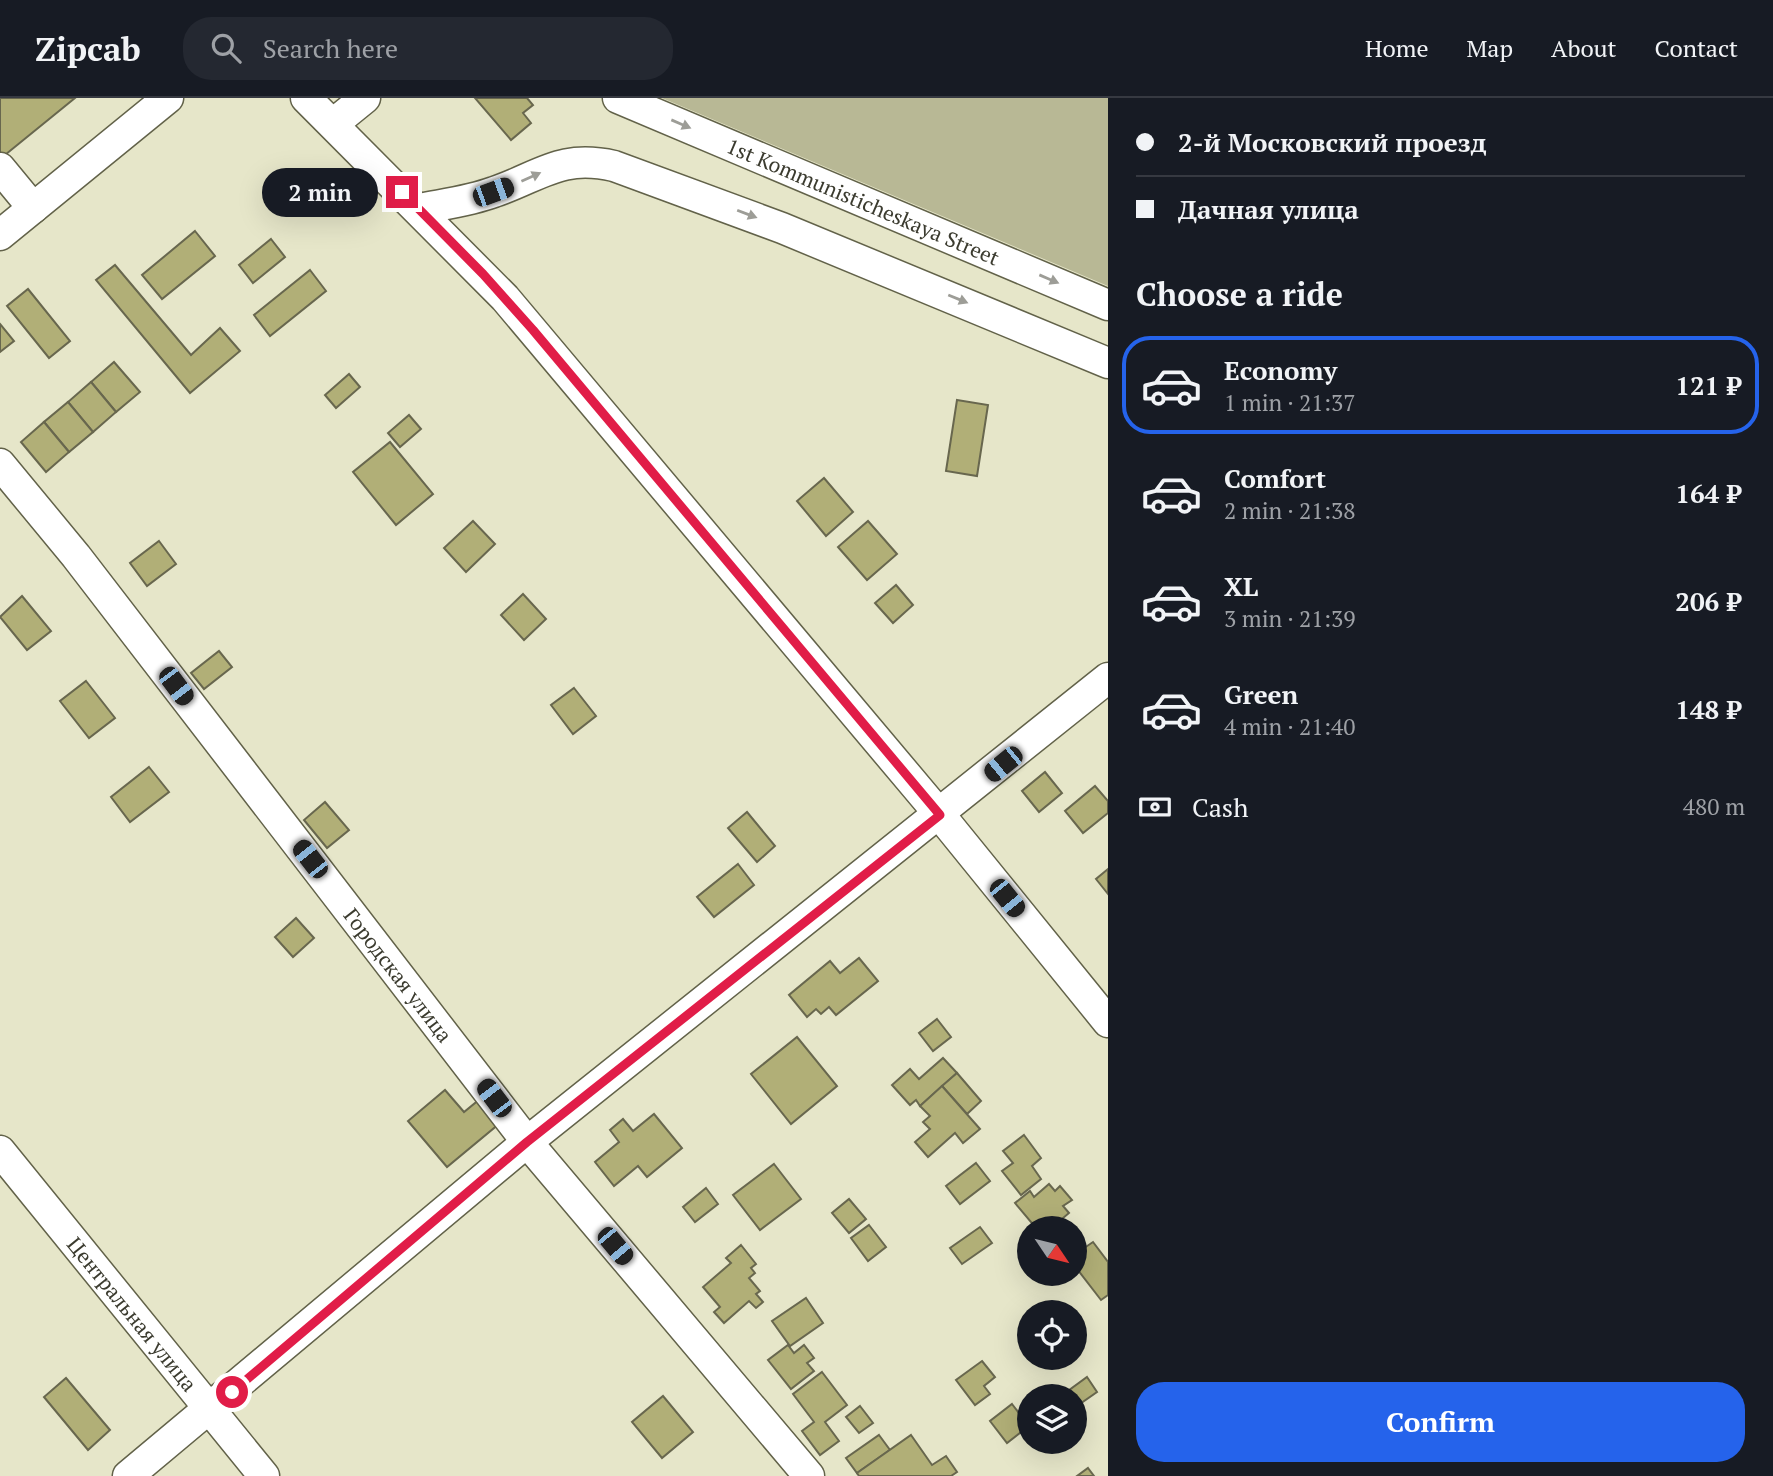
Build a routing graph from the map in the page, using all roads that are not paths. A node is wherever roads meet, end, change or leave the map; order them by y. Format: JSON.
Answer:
{"nodes":[{"id":1,"x":168,"y":98,"type":"edge"},
{"id":2,"x":306,"y":98,"type":"edge"},
{"id":3,"x":365,"y":98,"type":"edge"},
{"id":4,"x":618,"y":98,"type":"edge"},
{"id":5,"x":332,"y":124,"type":"junction"},
{"id":6,"x":0,"y":168,"type":"edge"},
{"id":7,"x":0,"y":197,"type":"edge"},
{"id":8,"x":419,"y":209,"type":"junction"},
{"id":9,"x":17,"y":221,"type":"edge"},
{"id":10,"x":1108,"y":305,"type":"edge"},
{"id":11,"x":1108,"y":363,"type":"edge"},
{"id":12,"x":0,"y":464,"type":"edge"},
{"id":13,"x":1108,"y":678,"type":"edge"},
{"id":14,"x":940,"y":815,"type":"junction"},
{"id":15,"x":1108,"y":1022,"type":"edge"},
{"id":16,"x":527,"y":1142,"type":"junction"},
{"id":17,"x":0,"y":1151,"type":"edge"},
{"id":18,"x":210,"y":1410,"type":"junction"},
{"id":19,"x":128,"y":1476,"type":"edge"},
{"id":20,"x":264,"y":1476,"type":"edge"},
{"id":21,"x":809,"y":1476,"type":"edge"}],
"edges":[{"from":1,"to":9,"type":"street"},
{"from":2,"to":5,"type":"street"},
{"from":3,"to":5,"type":"street"},
{"from":4,"to":10,"type":"street","name":"1st Kommunisticheskaya Street","one_way":true},
{"from":5,"to":8,"type":"street"},
{"from":6,"to":9,"type":"street"},
{"from":7,"to":9,"type":"street"},
{"from":8,"to":11,"type":"street","one_way":true},
{"from":8,"to":14,"type":"street"},
{"from":12,"to":16,"type":"street","name":"Городская улица"},
{"from":13,"to":14,"type":"street"},
{"from":14,"to":15,"type":"street"},
{"from":14,"to":16,"type":"street"},
{"from":16,"to":18,"type":"street"},
{"from":16,"to":21,"type":"street","name":"Городская улица"},
{"from":17,"to":18,"type":"street","name":"Центральная улица"},
{"from":18,"to":19,"type":"street"},
{"from":18,"to":20,"type":"street","name":"Центральная улица"}]}
